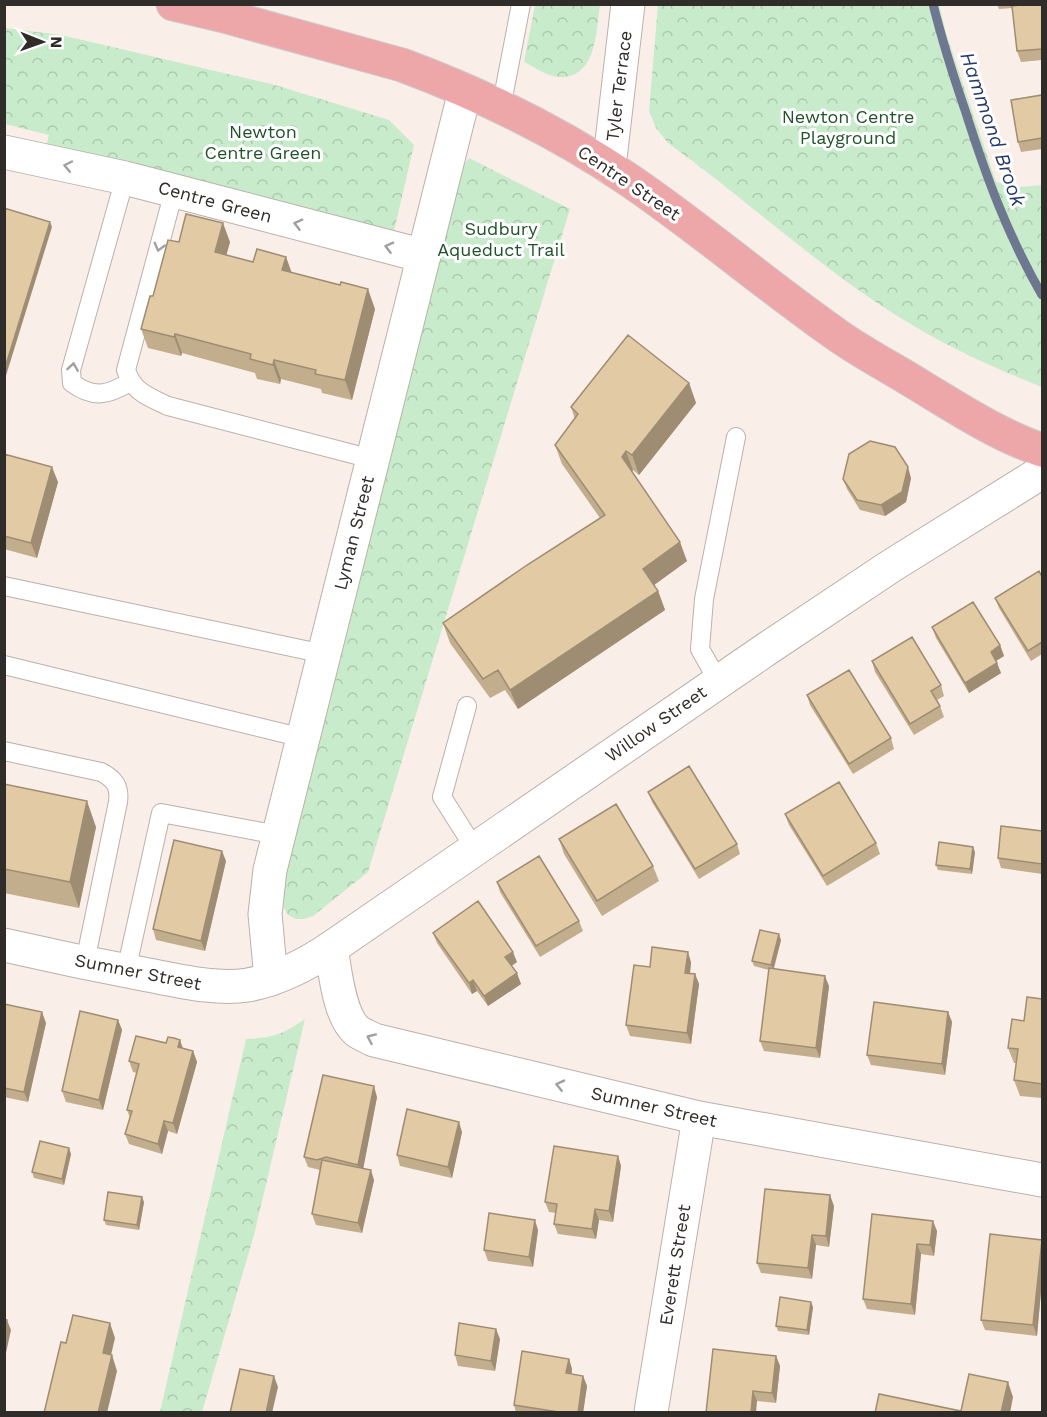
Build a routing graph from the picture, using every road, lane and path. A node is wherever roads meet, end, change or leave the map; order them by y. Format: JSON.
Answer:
{"nodes":[{"id":1,"x":521,"y":4,"type":"edge"},
{"id":2,"x":628,"y":4,"type":"edge"},
{"id":3,"x":183,"y":6,"type":"edge"},
{"id":4,"x":465,"y":91,"type":"junction"},
{"id":5,"x":501,"y":108,"type":"junction"},
{"id":6,"x":4,"y":152,"type":"edge"},
{"id":7,"x":609,"y":167,"type":"junction"},
{"id":8,"x":125,"y":178,"type":"junction"},
{"id":9,"x":174,"y":191,"type":"junction"},
{"id":10,"x":424,"y":256,"type":"junction"},
{"id":11,"x":130,"y":382,"type":"junction"},
{"id":12,"x":736,"y":437,"type":"dead end"},
{"id":13,"x":1042,"y":450,"type":"edge"},
{"id":14,"x":372,"y":459,"type":"junction"},
{"id":15,"x":1042,"y":472,"type":"edge"},
{"id":16,"x":4,"y":586,"type":"edge"},
{"id":17,"x":324,"y":654,"type":"junction"},
{"id":18,"x":4,"y":665,"type":"edge"},
{"id":19,"x":718,"y":681,"type":"junction"},
{"id":20,"x":467,"y":706,"type":"dead end"},
{"id":21,"x":303,"y":738,"type":"junction"},
{"id":22,"x":4,"y":751,"type":"edge"},
{"id":23,"x":278,"y":835,"type":"junction"},
{"id":24,"x":476,"y":849,"type":"junction"},
{"id":25,"x":4,"y":945,"type":"edge"},
{"id":26,"x":331,"y":948,"type":"junction"},
{"id":27,"x":85,"y":962,"type":"junction"},
{"id":28,"x":126,"y":971,"type":"junction"},
{"id":29,"x":271,"y":979,"type":"junction"},
{"id":30,"x":699,"y":1118,"type":"junction"},
{"id":31,"x":1042,"y":1180,"type":"edge"},
{"id":32,"x":651,"y":1413,"type":"edge"}],
"edges":[{"from":1,"to":5,"type":"lane"},
{"from":2,"to":7,"type":"street","name":"Tyler Terrace"},
{"from":3,"to":4,"type":"main road","name":"Centre Street"},
{"from":4,"to":5,"type":"main road","name":"Centre Street"},
{"from":4,"to":10,"type":"street","name":"Lyman Street"},
{"from":5,"to":7,"type":"main road","name":"Centre Street"},
{"from":8,"to":6,"type":"street","name":"Centre Green","one_way":true},
{"from":7,"to":13,"type":"main road","name":"Centre Street"},
{"from":8,"to":9,"type":"street","name":"Centre Green"},
{"from":11,"to":8,"type":"lane","one_way":true},
{"from":10,"to":9,"type":"street","name":"Centre Green","one_way":true},
{"from":9,"to":11,"type":"lane","one_way":true},
{"from":10,"to":14,"type":"street","name":"Lyman Street"},
{"from":11,"to":14,"type":"lane"},
{"from":12,"to":19,"type":"lane"},
{"from":14,"to":17,"type":"street","name":"Lyman Street"},
{"from":15,"to":19,"type":"street","name":"Willow Street"},
{"from":16,"to":17,"type":"lane"},
{"from":17,"to":21,"type":"street","name":"Lyman Street"},
{"from":18,"to":21,"type":"lane"},
{"from":19,"to":24,"type":"street","name":"Willow Street"},
{"from":20,"to":24,"type":"lane"},
{"from":21,"to":23,"type":"street","name":"Lyman Street"},
{"from":22,"to":27,"type":"lane"},
{"from":23,"to":28,"type":"lane"},
{"from":23,"to":29,"type":"street","name":"Lyman Street"},
{"from":24,"to":26,"type":"street","name":"Willow Street"},
{"from":25,"to":27,"type":"street","name":"Sumner Street"},
{"from":26,"to":29,"type":"street","name":"Willow Street"},
{"from":30,"to":26,"type":"street","name":"Sumner Street","one_way":true},
{"from":27,"to":28,"type":"street","name":"Sumner Street"},
{"from":28,"to":29,"type":"street","name":"Sumner Street"},
{"from":30,"to":31,"type":"street","name":"Sumner Street"},
{"from":30,"to":32,"type":"street","name":"Everett Street"}]}
